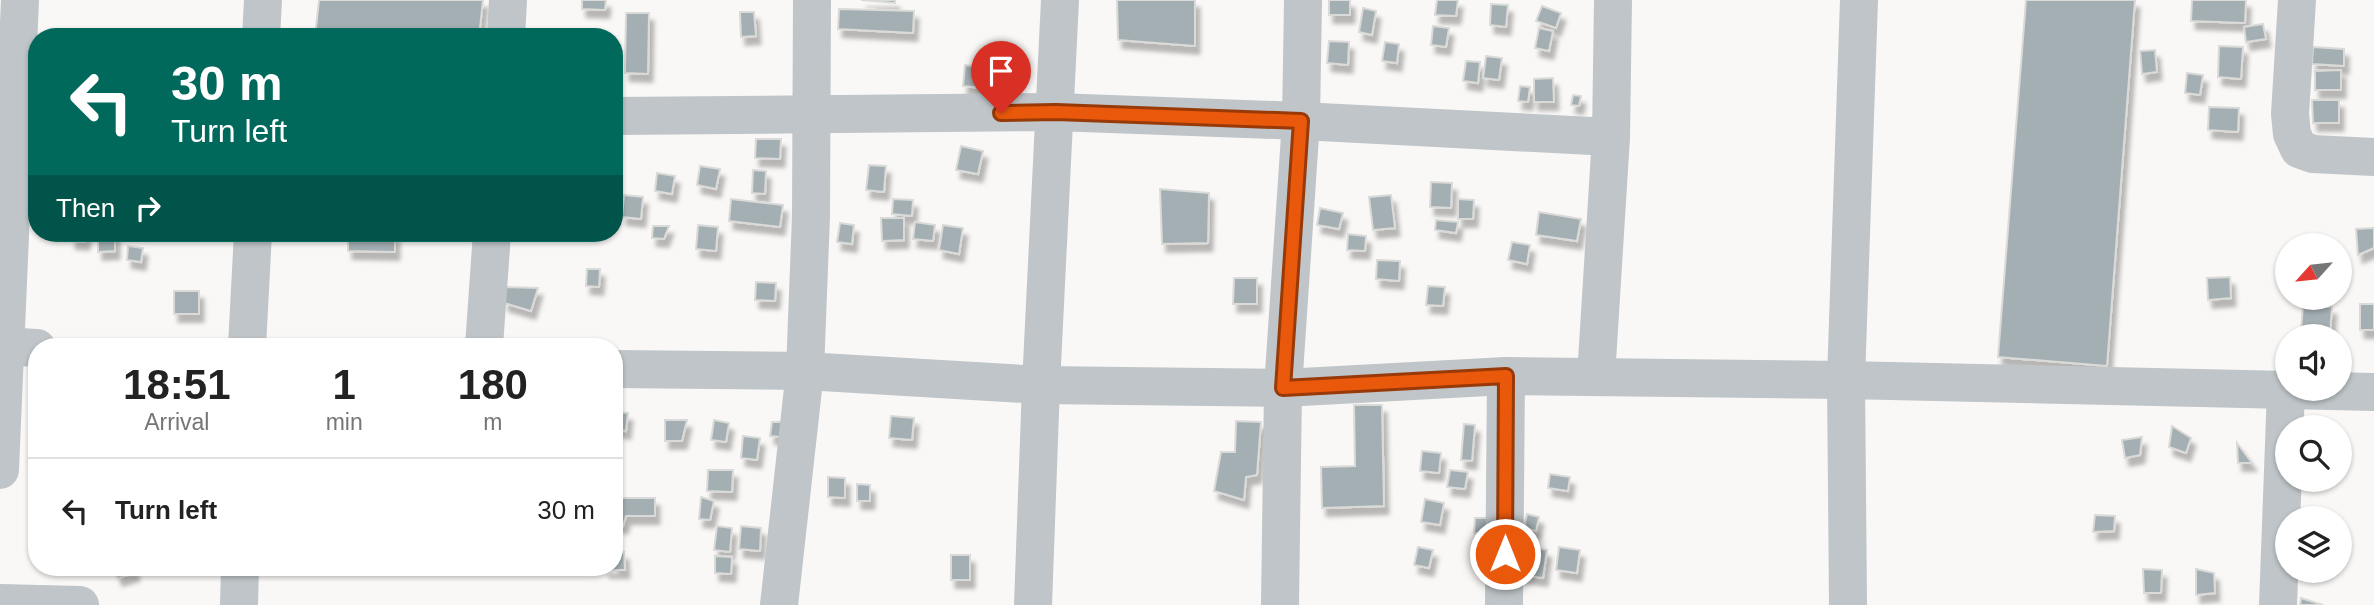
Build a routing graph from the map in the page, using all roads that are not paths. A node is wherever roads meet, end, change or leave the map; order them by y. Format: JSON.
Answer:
{"nodes":[{"id":1,"x":20,"y":0,"type":"edge"},
{"id":2,"x":262,"y":0,"type":"edge"},
{"id":3,"x":508,"y":0,"type":"edge"},
{"id":4,"x":812,"y":0,"type":"edge"},
{"id":5,"x":1060,"y":0,"type":"edge"},
{"id":6,"x":1303,"y":0,"type":"edge"},
{"id":7,"x":1613,"y":0,"type":"edge"},
{"id":8,"x":1859,"y":0,"type":"edge"},
{"id":9,"x":2297,"y":0,"type":"edge"},
{"id":10,"x":261,"y":28,"type":"edge"},
{"id":11,"x":506,"y":28,"type":"edge"},
{"id":12,"x":18,"y":93,"type":"edge"},
{"id":13,"x":1056,"y":112,"type":"junction"},
{"id":14,"x":623,"y":116,"type":"edge"},
{"id":15,"x":811,"y":116,"type":"junction"},
{"id":16,"x":1301,"y":121,"type":"junction"},
{"id":17,"x":1611,"y":137,"type":"junction"},
{"id":18,"x":2374,"y":157,"type":"edge"},
{"id":19,"x":253,"y":242,"type":"edge"},
{"id":20,"x":491,"y":242,"type":"edge"},
{"id":21,"x":247,"y":338,"type":"edge"},
{"id":22,"x":485,"y":338,"type":"edge"},
{"id":23,"x":14,"y":347,"type":"edge"},
{"id":24,"x":623,"y":369,"type":"edge"},
{"id":25,"x":805,"y":371,"type":"junction"},
{"id":26,"x":1506,"y":376,"type":"junction"},
{"id":27,"x":1596,"y":377,"type":"junction"},
{"id":28,"x":1846,"y":380,"type":"junction"},
{"id":29,"x":1041,"y":385,"type":"junction"},
{"id":30,"x":1283,"y":388,"type":"junction"},
{"id":31,"x":2275,"y":390,"type":"edge"},
{"id":32,"x":2352,"y":392,"type":"edge"},
{"id":33,"x":2374,"y":392,"type":"edge"},
{"id":34,"x":2286,"y":401,"type":"edge"},
{"id":35,"x":0,"y":470,"type":"edge"},
{"id":36,"x":240,"y":576,"type":"edge"},
{"id":37,"x":0,"y":603,"type":"edge"},
{"id":38,"x":80,"y":605,"type":"edge"},
{"id":39,"x":239,"y":605,"type":"edge"},
{"id":40,"x":779,"y":605,"type":"edge"},
{"id":41,"x":1033,"y":605,"type":"edge"},
{"id":42,"x":1280,"y":605,"type":"edge"},
{"id":43,"x":1504,"y":605,"type":"edge"},
{"id":44,"x":1848,"y":605,"type":"edge"},
{"id":45,"x":2278,"y":605,"type":"edge"}],
"edges":[{"from":1,"to":12,"type":"street"},
{"from":2,"to":10,"type":"street"},
{"from":3,"to":11,"type":"street"},
{"from":4,"to":15,"type":"street"},
{"from":5,"to":13,"type":"street"},
{"from":6,"to":16,"type":"street"},
{"from":7,"to":17,"type":"street"},
{"from":8,"to":28,"type":"street"},
{"from":9,"to":18,"type":"street"},
{"from":12,"to":23,"type":"street"},
{"from":13,"to":15,"type":"street"},
{"from":13,"to":16,"type":"street"},
{"from":13,"to":29,"type":"street"},
{"from":14,"to":15,"type":"street"},
{"from":15,"to":25,"type":"street"},
{"from":16,"to":17,"type":"street"},
{"from":16,"to":30,"type":"street"},
{"from":17,"to":27,"type":"street"},
{"from":19,"to":21,"type":"street"},
{"from":20,"to":22,"type":"street"},
{"from":23,"to":35,"type":"street"},
{"from":24,"to":25,"type":"street"},
{"from":25,"to":29,"type":"street"},
{"from":25,"to":40,"type":"street"},
{"from":26,"to":27,"type":"street"},
{"from":26,"to":30,"type":"street"},
{"from":26,"to":43,"type":"street"},
{"from":27,"to":28,"type":"street"},
{"from":28,"to":31,"type":"street"},
{"from":28,"to":44,"type":"street"},
{"from":29,"to":30,"type":"street"},
{"from":29,"to":41,"type":"street"},
{"from":30,"to":42,"type":"street"},
{"from":32,"to":33,"type":"street"},
{"from":34,"to":45,"type":"street"},
{"from":36,"to":39,"type":"street"},
{"from":37,"to":38,"type":"street"}]}
